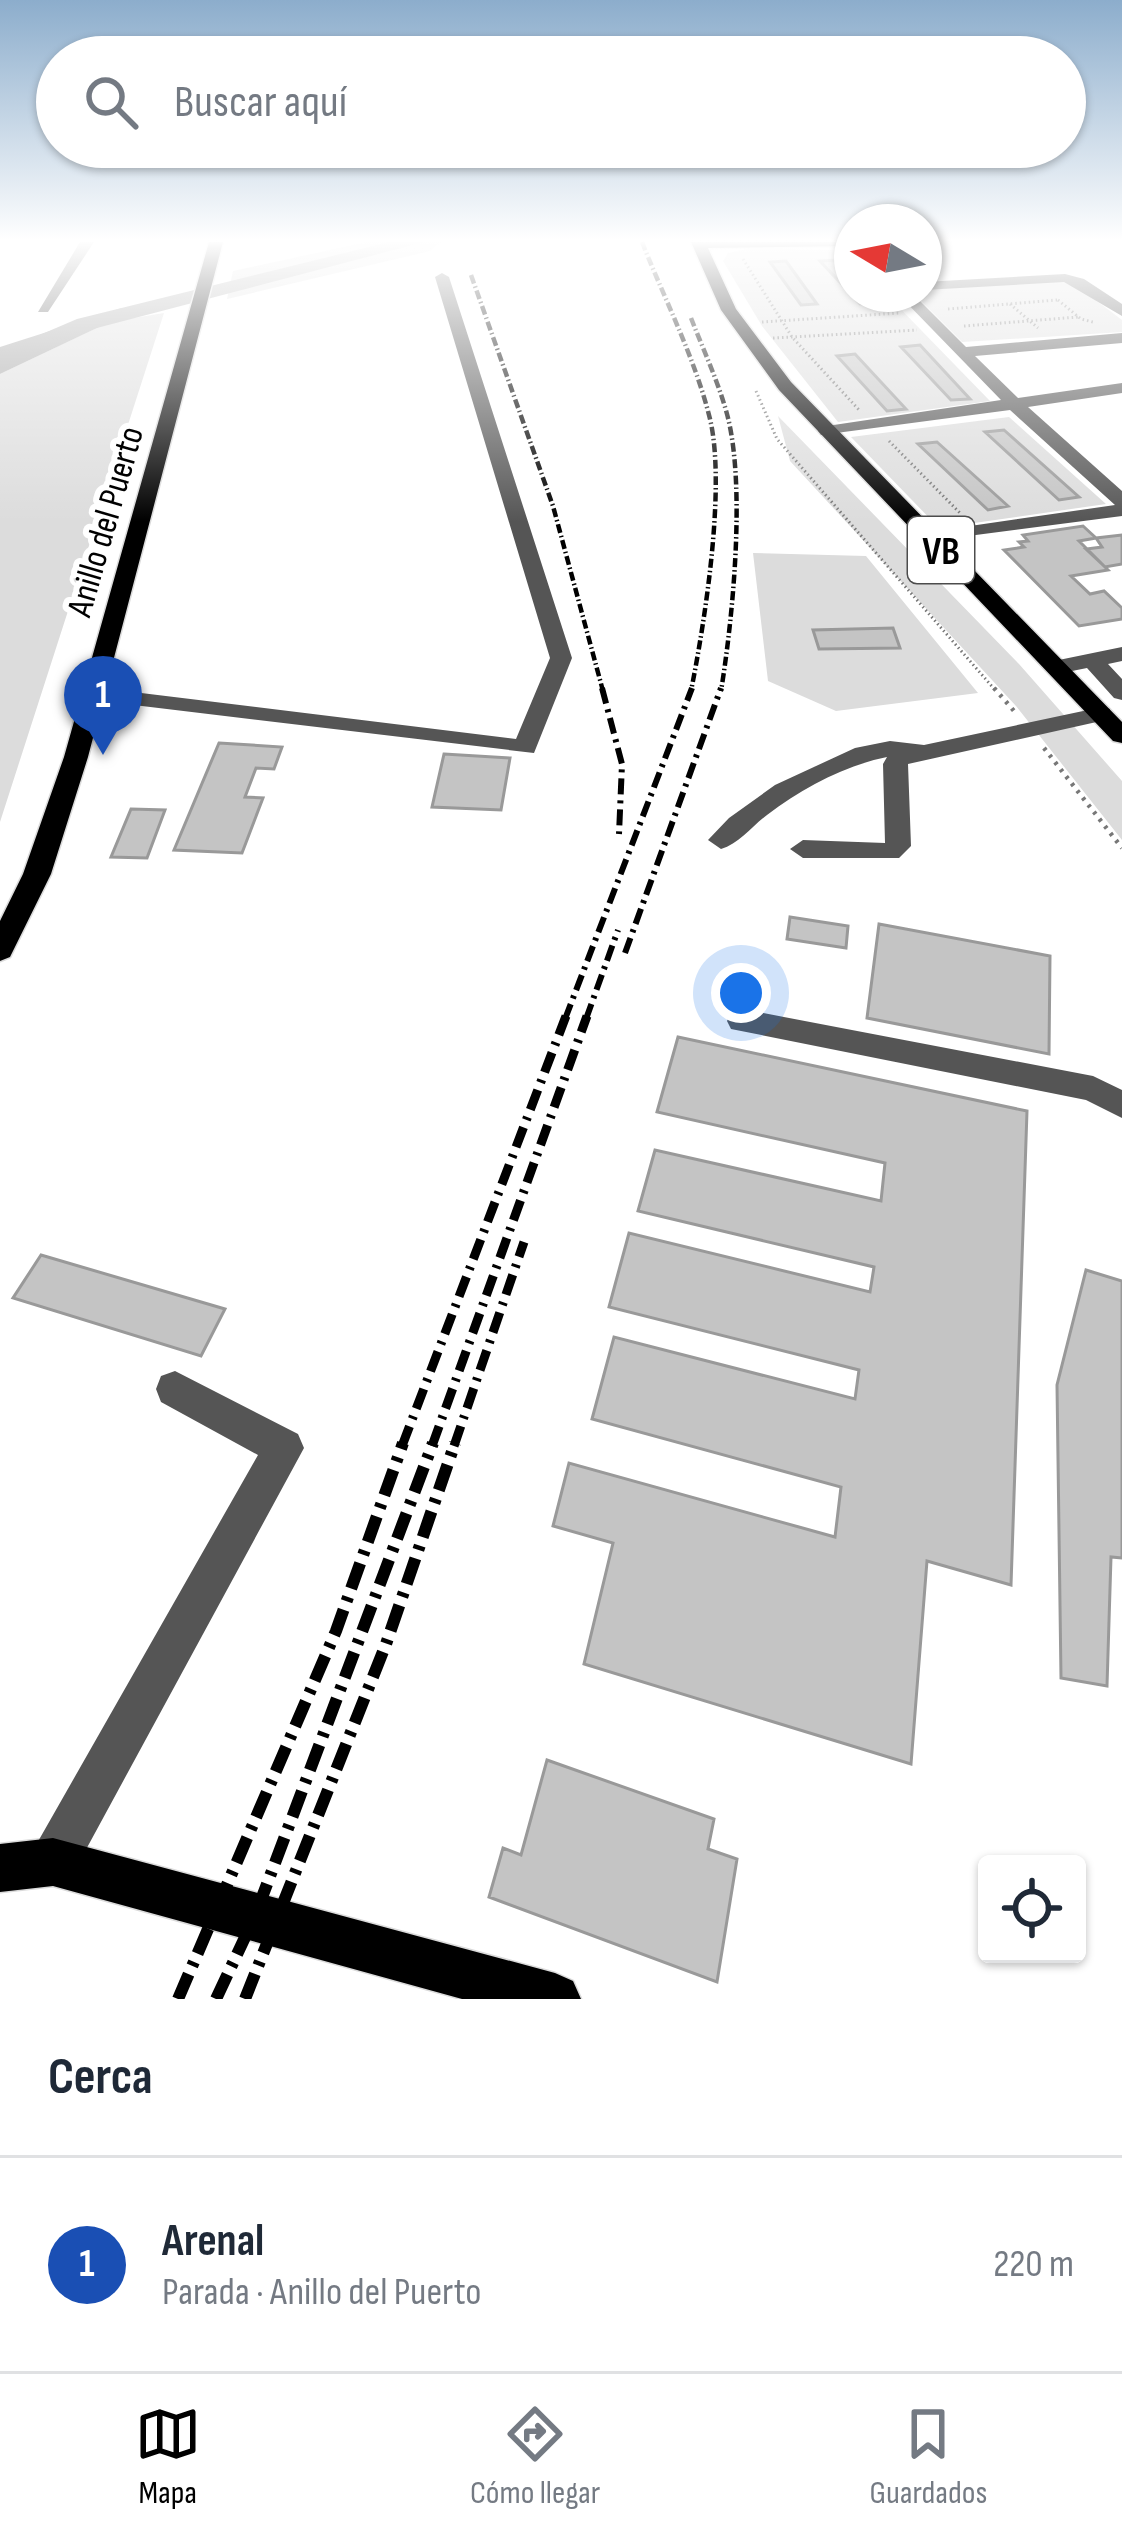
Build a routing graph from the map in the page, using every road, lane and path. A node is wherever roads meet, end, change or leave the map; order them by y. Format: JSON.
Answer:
{"nodes":[{"id":1,"x":190,"y":335,"type":"edge"},
{"id":2,"x":460,"y":335,"type":"edge"},
{"id":3,"x":747,"y":335,"type":"edge"},
{"id":4,"x":791,"y":335,"type":"edge"},
{"id":5,"x":946,"y":335,"type":"edge"},
{"id":6,"x":1045,"y":335,"type":"edge"},
{"id":7,"x":1122,"y":338,"type":"edge"},
{"id":8,"x":1055,"y":344,"type":"junction"},
{"id":9,"x":963,"y":352,"type":"junction"},
{"id":10,"x":756,"y":391,"type":"dead end"},
{"id":11,"x":1119,"y":391,"type":"edge"},
{"id":12,"x":1014,"y":404,"type":"junction"},
{"id":13,"x":872,"y":424,"type":"junction"},
{"id":14,"x":827,"y":431,"type":"junction"},
{"id":15,"x":1122,"y":505,"type":"edge"},
{"id":16,"x":978,"y":530,"type":"junction"},
{"id":17,"x":929,"y":538,"type":"junction"},
{"id":18,"x":1122,"y":654,"type":"edge"},
{"id":19,"x":1094,"y":660,"type":"junction"},
{"id":20,"x":1057,"y":667,"type":"junction"},
{"id":21,"x":1122,"y":693,"type":"edge"},
{"id":22,"x":92,"y":694,"type":"junction"},
{"id":23,"x":1102,"y":714,"type":"junction"},
{"id":24,"x":1030,"y":730,"type":"junction"},
{"id":25,"x":1122,"y":736,"type":"edge"},
{"id":26,"x":932,"y":751,"type":"junction"},
{"id":27,"x":721,"y":840,"type":"dead end"},
{"id":28,"x":1122,"y":848,"type":"edge"},
{"id":29,"x":803,"y":849,"type":"dead end"},
{"id":30,"x":0,"y":950,"type":"edge"},
{"id":31,"x":742,"y":1021,"type":"dead end"},
{"id":32,"x":1122,"y":1105,"type":"edge"},
{"id":33,"x":176,"y":1389,"type":"dead end"},
{"id":34,"x":53,"y":1862,"type":"junction"},
{"id":35,"x":0,"y":1868,"type":"edge"},
{"id":36,"x":554,"y":1999,"type":"edge"}],
"edges":[{"from":1,"to":22,"type":"main road","name":"Anillo del Puerto"},
{"from":2,"to":22,"type":"street"},
{"from":3,"to":14,"type":"main road","number":"VB"},
{"from":4,"to":13,"type":"path"},
{"from":5,"to":9,"type":"street"},
{"from":6,"to":8,"type":"path"},
{"from":7,"to":8,"type":"street"},
{"from":8,"to":9,"type":"street"},
{"from":9,"to":12,"type":"street"},
{"from":10,"to":24,"type":"path"},
{"from":11,"to":12,"type":"street"},
{"from":12,"to":13,"type":"street"},
{"from":12,"to":15,"type":"street"},
{"from":13,"to":14,"type":"street"},
{"from":13,"to":16,"type":"path"},
{"from":14,"to":17,"type":"main road","number":"VB"},
{"from":15,"to":16,"type":"street"},
{"from":16,"to":17,"type":"street"},
{"from":17,"to":20,"type":"main road","number":"VB"},
{"from":18,"to":19,"type":"street"},
{"from":19,"to":20,"type":"street"},
{"from":19,"to":21,"type":"street"},
{"from":20,"to":23,"type":"main road","number":"VB"},
{"from":22,"to":30,"type":"main road","name":"Anillo del Puerto"},
{"from":23,"to":24,"type":"street"},
{"from":23,"to":25,"type":"main road","number":"VB"},
{"from":24,"to":26,"type":"street"},
{"from":24,"to":28,"type":"path"},
{"from":26,"to":27,"type":"street"},
{"from":26,"to":29,"type":"street"},
{"from":31,"to":32,"type":"street"},
{"from":33,"to":34,"type":"street"},
{"from":34,"to":35,"type":"main road"},
{"from":34,"to":36,"type":"main road"}]}
